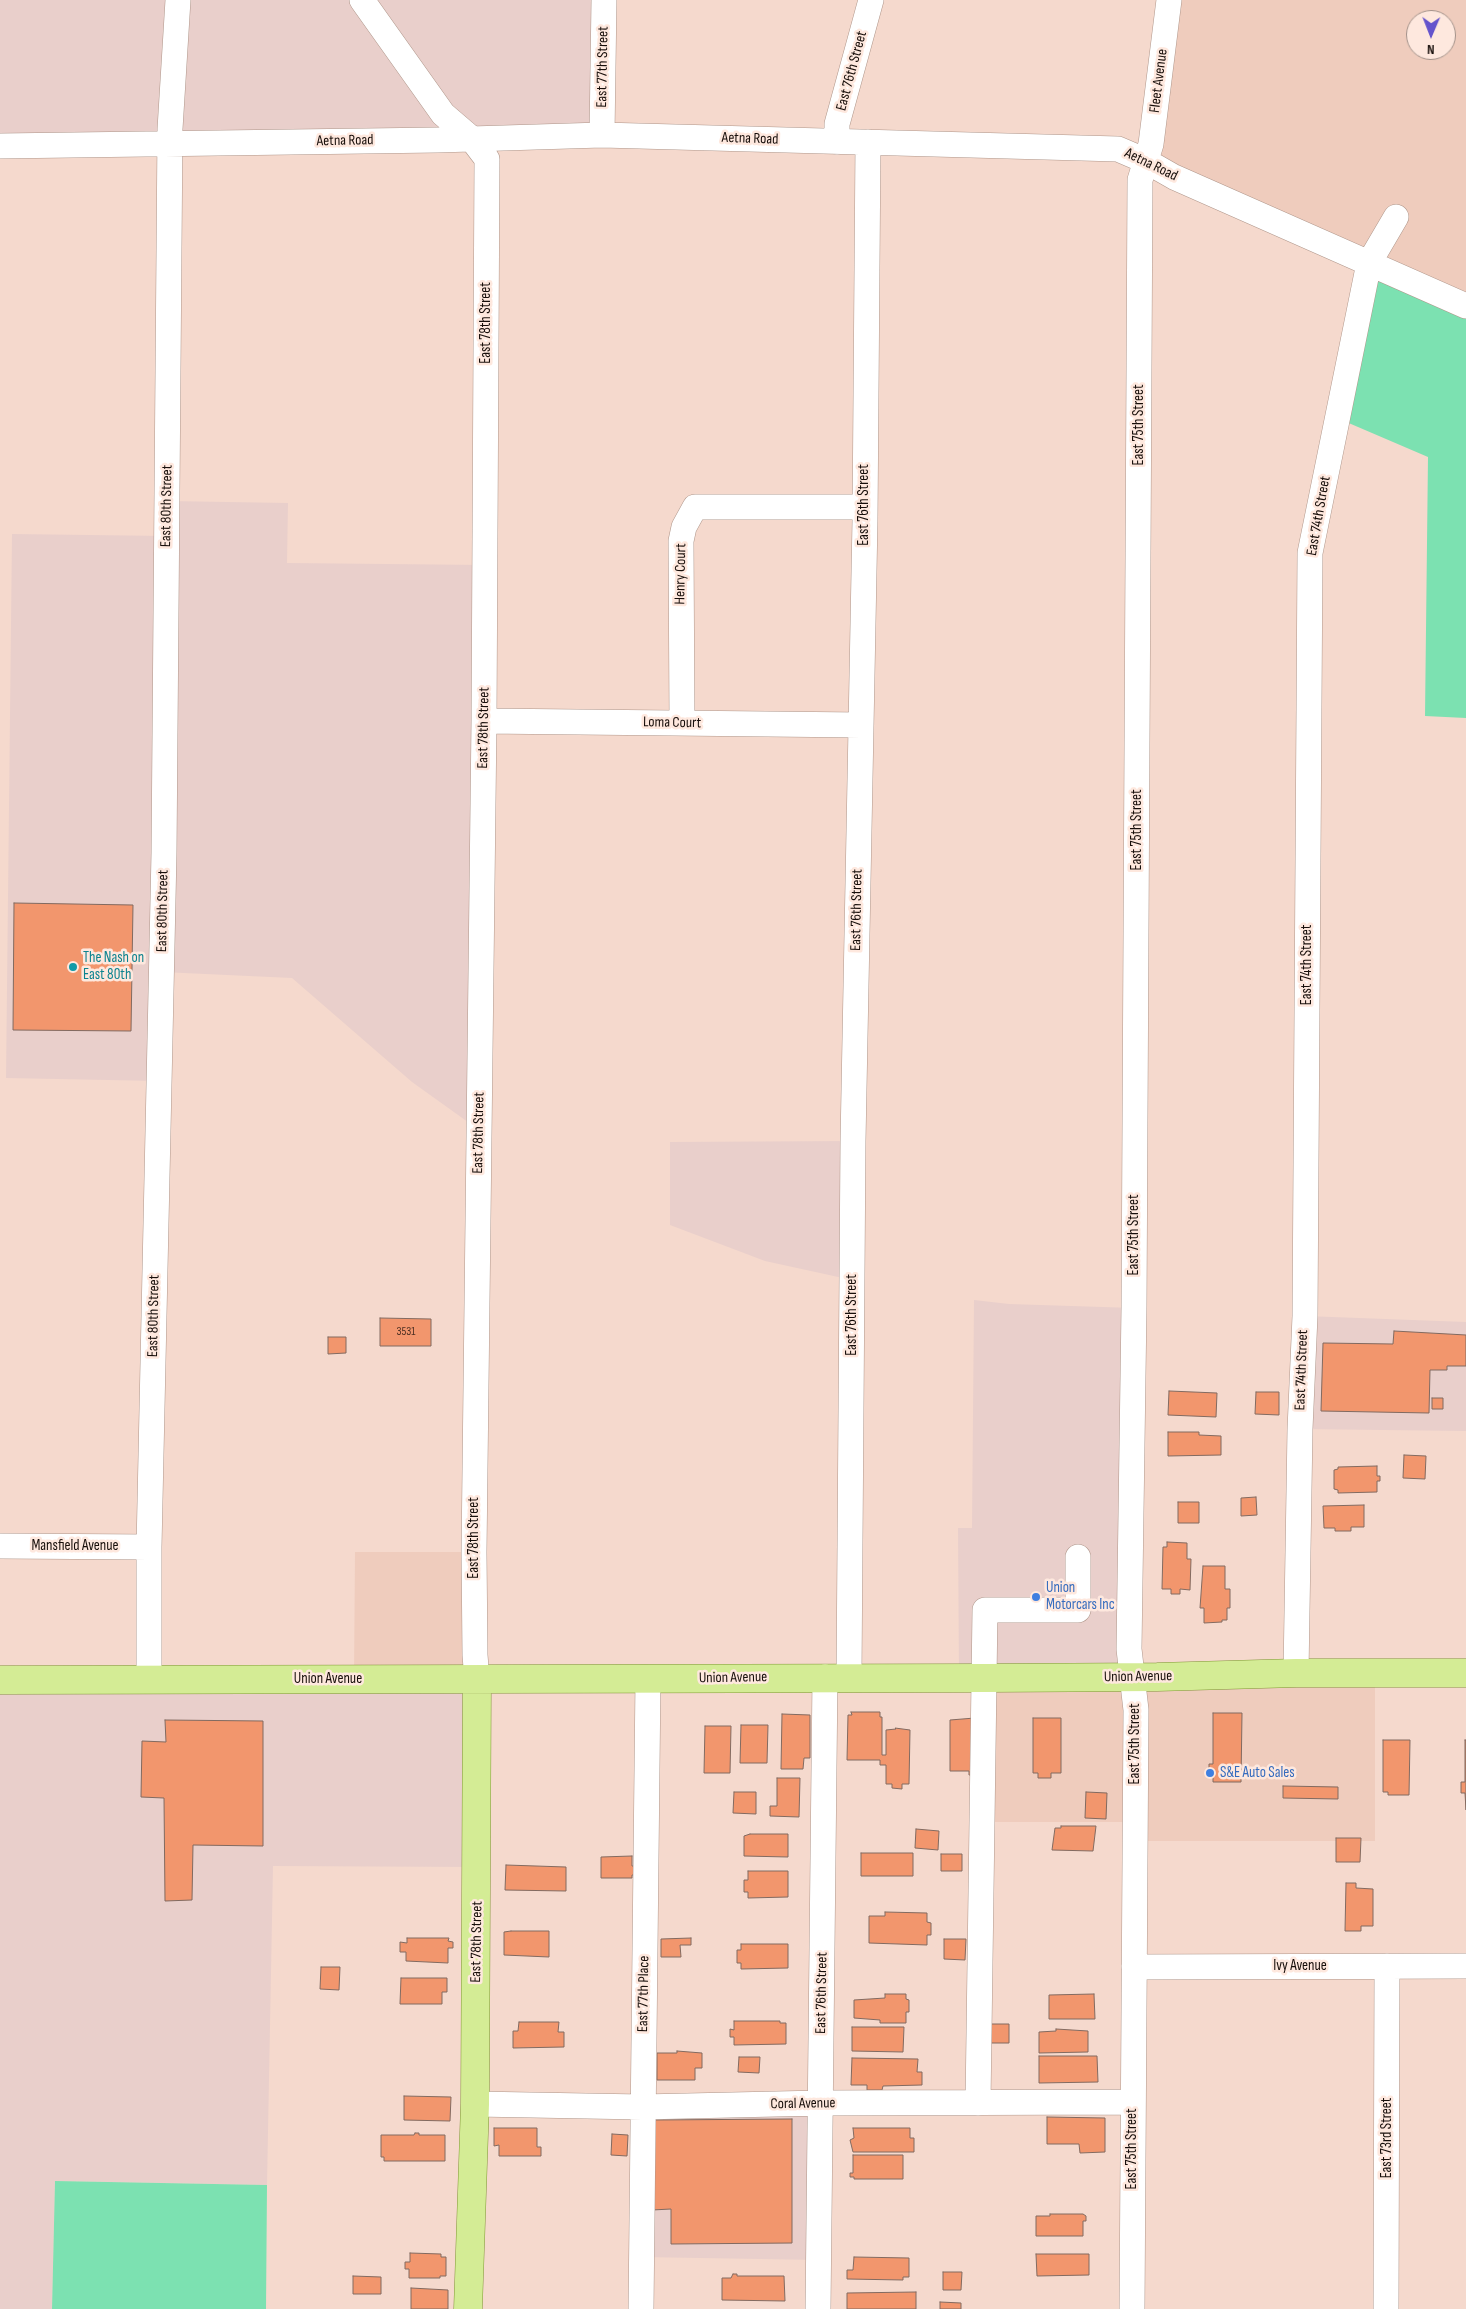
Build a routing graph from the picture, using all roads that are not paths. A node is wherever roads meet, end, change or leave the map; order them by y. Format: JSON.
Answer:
{"nodes":[{"id":1,"x":178,"y":0,"type":"edge"},
{"id":2,"x":362,"y":0,"type":"edge"},
{"id":3,"x":604,"y":0,"type":"edge"},
{"id":4,"x":871,"y":0,"type":"edge"},
{"id":5,"x":1169,"y":0,"type":"edge"},
{"id":6,"x":602,"y":135,"type":"junction"},
{"id":7,"x":471,"y":138,"type":"junction"},
{"id":8,"x":838,"y":142,"type":"junction"},
{"id":9,"x":868,"y":142,"type":"junction"},
{"id":10,"x":171,"y":143,"type":"junction"},
{"id":11,"x":0,"y":146,"type":"edge"},
{"id":12,"x":1146,"y":161,"type":"junction"},
{"id":13,"x":1396,"y":217,"type":"dead end"},
{"id":14,"x":1369,"y":263,"type":"junction"},
{"id":15,"x":1466,"y":306,"type":"edge"},
{"id":16,"x":864,"y":507,"type":"junction"},
{"id":17,"x":484,"y":721,"type":"junction"},
{"id":18,"x":682,"y":724,"type":"junction"},
{"id":19,"x":861,"y":725,"type":"junction"},
{"id":20,"x":0,"y":1546,"type":"edge"},
{"id":21,"x":149,"y":1546,"type":"junction"},
{"id":22,"x":1078,"y":1557,"type":"dead end"},
{"id":23,"x":1296,"y":1673,"type":"junction"},
{"id":24,"x":1466,"y":1673,"type":"edge"},
{"id":25,"x":837,"y":1677,"type":"junction"},
{"id":26,"x":1132,"y":1677,"type":"junction"},
{"id":27,"x":985,"y":1678,"type":"junction"},
{"id":28,"x":149,"y":1679,"type":"junction"},
{"id":29,"x":648,"y":1679,"type":"junction"},
{"id":30,"x":0,"y":1680,"type":"edge"},
{"id":31,"x":477,"y":1680,"type":"junction"},
{"id":32,"x":1387,"y":1966,"type":"junction"},
{"id":33,"x":1466,"y":1966,"type":"edge"},
{"id":34,"x":1134,"y":1967,"type":"junction"},
{"id":35,"x":978,"y":2102,"type":"junction"},
{"id":36,"x":1132,"y":2102,"type":"junction"},
{"id":37,"x":821,"y":2103,"type":"junction"},
{"id":38,"x":475,"y":2104,"type":"junction"},
{"id":39,"x":642,"y":2107,"type":"junction"},
{"id":40,"x":468,"y":2309,"type":"edge"},
{"id":41,"x":641,"y":2309,"type":"edge"},
{"id":42,"x":818,"y":2309,"type":"edge"},
{"id":43,"x":1132,"y":2309,"type":"edge"},
{"id":44,"x":1386,"y":2309,"type":"edge"}],
"edges":[{"from":1,"to":10,"type":"street","name":"East 80th Street"},
{"from":2,"to":7,"type":"street","name":"East 78th Street"},
{"from":3,"to":6,"type":"street","name":"East 77th Street"},
{"from":4,"to":8,"type":"street","name":"East 76th Street"},
{"from":5,"to":12,"type":"street","name":"Fleet Avenue"},
{"from":6,"to":7,"type":"street","name":"Aetna Road"},
{"from":6,"to":8,"type":"street","name":"Aetna Road"},
{"from":7,"to":10,"type":"street","name":"Aetna Road"},
{"from":7,"to":17,"type":"street","name":"East 78th Street"},
{"from":8,"to":9,"type":"street","name":"Aetna Road"},
{"from":9,"to":12,"type":"street","name":"Aetna Road"},
{"from":9,"to":16,"type":"street","name":"East 76th Street"},
{"from":10,"to":11,"type":"street","name":"Aetna Road"},
{"from":10,"to":21,"type":"street","name":"East 80th Street"},
{"from":12,"to":14,"type":"street","name":"Aetna Road"},
{"from":12,"to":26,"type":"street","name":"East 75th Street"},
{"from":13,"to":14,"type":"street","name":"East 74th Street"},
{"from":14,"to":15,"type":"street","name":"Aetna Road"},
{"from":14,"to":23,"type":"street","name":"East 74th Street"},
{"from":16,"to":18,"type":"street","name":"Henry Court"},
{"from":16,"to":19,"type":"street","name":"East 76th Street"},
{"from":17,"to":18,"type":"street","name":"Loma Court"},
{"from":17,"to":31,"type":"street","name":"East 78th Street"},
{"from":18,"to":19,"type":"street","name":"Loma Court"},
{"from":19,"to":25,"type":"street","name":"East 76th Street"},
{"from":20,"to":21,"type":"street","name":"Mansfield Avenue"},
{"from":21,"to":28,"type":"street","name":"East 80th Street"},
{"from":22,"to":27,"type":"street"},
{"from":23,"to":24,"type":"main road","name":"Union Avenue"},
{"from":23,"to":26,"type":"main road","name":"Union Avenue"},
{"from":25,"to":27,"type":"main road","name":"Union Avenue"},
{"from":25,"to":29,"type":"main road","name":"Union Avenue"},
{"from":25,"to":37,"type":"street","name":"East 76th Street"},
{"from":26,"to":27,"type":"main road","name":"Union Avenue"},
{"from":26,"to":34,"type":"street","name":"East 75th Street"},
{"from":27,"to":35,"type":"street"},
{"from":28,"to":30,"type":"main road","name":"Union Avenue"},
{"from":28,"to":31,"type":"main road","name":"Union Avenue"},
{"from":29,"to":31,"type":"main road","name":"Union Avenue"},
{"from":29,"to":39,"type":"street","name":"East 77th Place"},
{"from":31,"to":38,"type":"main road","name":"East 78th Street"},
{"from":32,"to":33,"type":"street","name":"Ivy Avenue"},
{"from":32,"to":34,"type":"street","name":"Ivy Avenue"},
{"from":32,"to":44,"type":"street","name":"East 73rd Street"},
{"from":34,"to":36,"type":"street","name":"East 75th Street"},
{"from":35,"to":36,"type":"street","name":"Coral Avenue"},
{"from":35,"to":37,"type":"street","name":"Coral Avenue"},
{"from":36,"to":43,"type":"street","name":"East 75th Street"},
{"from":37,"to":39,"type":"street","name":"Coral Avenue"},
{"from":37,"to":42,"type":"street","name":"East 76th Street"},
{"from":38,"to":39,"type":"street","name":"Coral Avenue"},
{"from":38,"to":40,"type":"main road","name":"East 78th Street"},
{"from":39,"to":41,"type":"street","name":"East 77th Place"}]}
